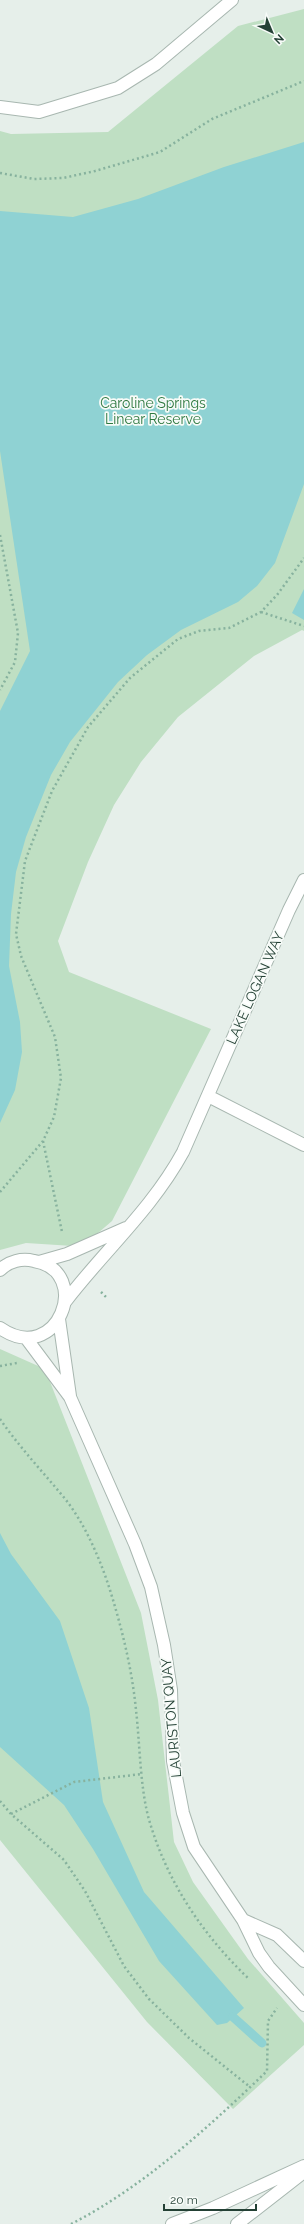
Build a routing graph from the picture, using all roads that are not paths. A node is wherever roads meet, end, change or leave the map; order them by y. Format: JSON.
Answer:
{"nodes":[{"id":1,"x":232,"y":0,"type":"edge"},
{"id":2,"x":0,"y":107,"type":"edge"},
{"id":3,"x":304,"y":880,"type":"edge"},
{"id":4,"x":208,"y":1096,"type":"junction"},
{"id":5,"x":304,"y":1146,"type":"edge"},
{"id":6,"x":129,"y":1227,"type":"junction"},
{"id":7,"x":39,"y":1262,"type":"junction"},
{"id":8,"x":0,"y":1270,"type":"edge"},
{"id":9,"x":65,"y":1302,"type":"junction"},
{"id":10,"x":59,"y":1319,"type":"junction"},
{"id":11,"x":3,"y":1332,"type":"edge"},
{"id":12,"x":26,"y":1338,"type":"junction"},
{"id":13,"x":70,"y":1397,"type":"junction"},
{"id":14,"x":243,"y":1920,"type":"junction"},
{"id":15,"x":304,"y":1961,"type":"edge"},
{"id":16,"x":304,"y":2005,"type":"edge"},
{"id":17,"x":304,"y":2166,"type":"edge"},
{"id":18,"x":304,"y":2172,"type":"edge"},
{"id":19,"x":172,"y":2224,"type":"edge"},
{"id":20,"x":237,"y":2224,"type":"edge"}],
"edges":[{"from":1,"to":2,"type":"street"},
{"from":3,"to":4,"type":"street","name":"LAKE LOGAN WAY"},
{"from":4,"to":5,"type":"street"},
{"from":4,"to":6,"type":"street","name":"LAKE LOGAN WAY"},
{"from":6,"to":7,"type":"street","name":"LAKE LOGAN WAY"},
{"from":6,"to":9,"type":"street","name":"LAKE LOGAN WAY"},
{"from":7,"to":8,"type":"street"},
{"from":7,"to":9,"type":"street"},
{"from":9,"to":10,"type":"street"},
{"from":10,"to":12,"type":"street"},
{"from":10,"to":13,"type":"street","name":"LAURISTON QUAY"},
{"from":11,"to":12,"type":"street"},
{"from":12,"to":13,"type":"street","name":"LAURISTON QUAY"},
{"from":13,"to":14,"type":"street","name":"LAURISTON QUAY"},
{"from":14,"to":15,"type":"street"},
{"from":14,"to":16,"type":"street","name":"LAURISTON QUAY"},
{"from":17,"to":19,"type":"street"},
{"from":18,"to":20,"type":"street"}]}
